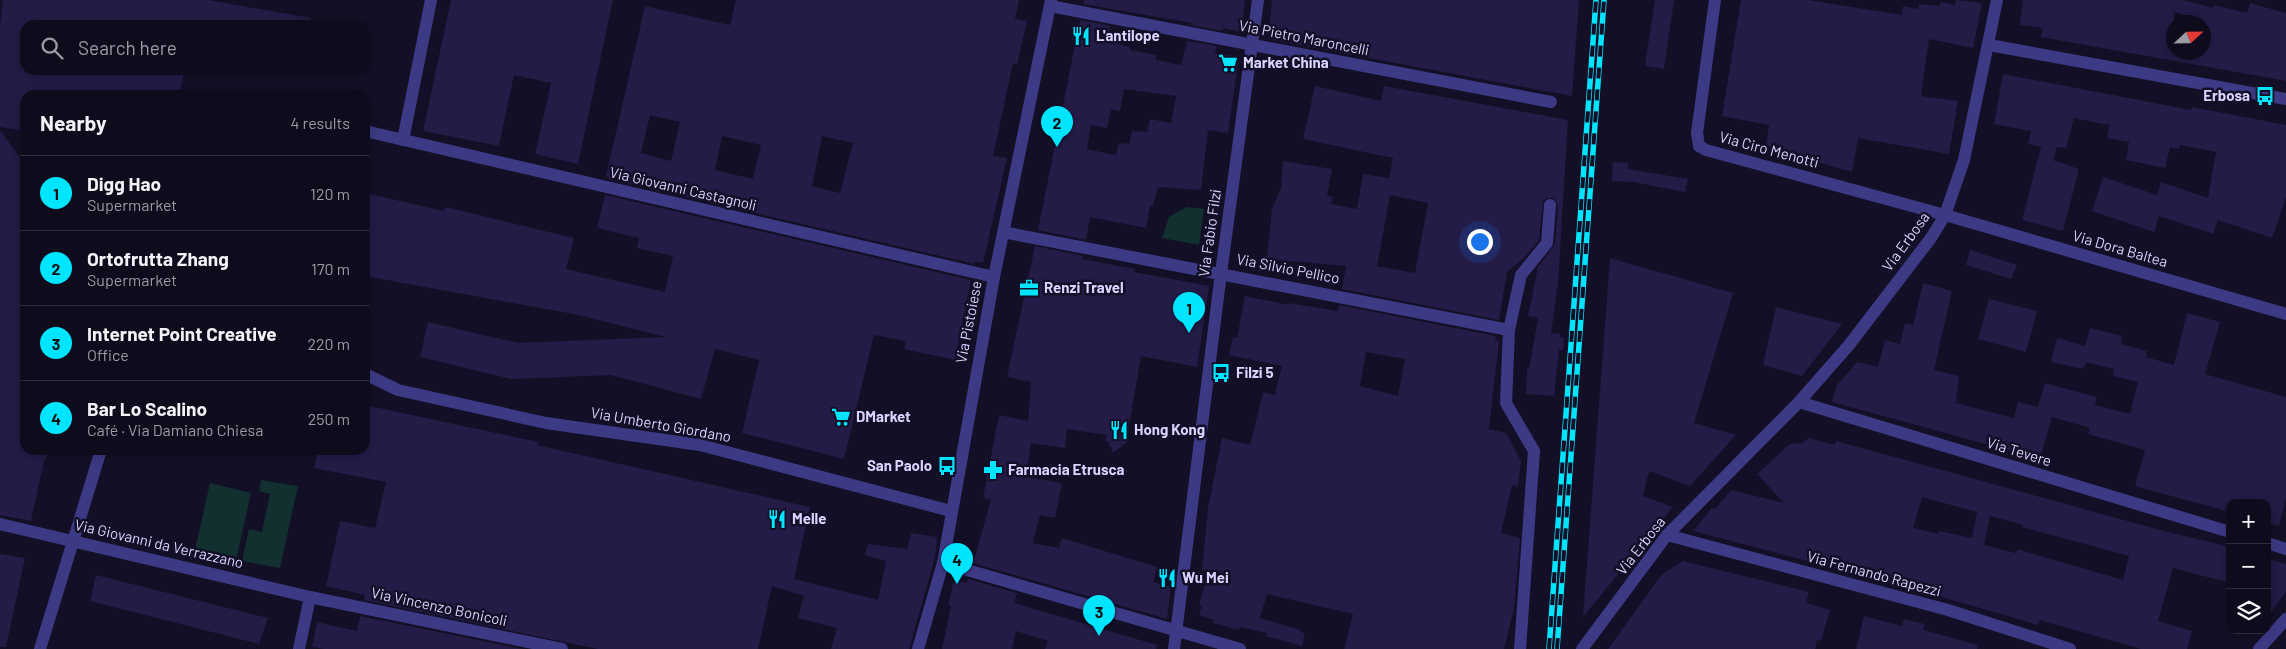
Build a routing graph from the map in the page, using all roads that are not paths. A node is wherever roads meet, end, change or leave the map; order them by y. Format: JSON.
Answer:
{"nodes":[{"id":1,"x":431,"y":0,"type":"edge"},
{"id":2,"x":1258,"y":0,"type":"edge"},
{"id":3,"x":1715,"y":0,"type":"edge"},
{"id":4,"x":1997,"y":0,"type":"edge"},
{"id":5,"x":1051,"y":3,"type":"edge"},
{"id":6,"x":1251,"y":44,"type":"junction"},
{"id":7,"x":1989,"y":45,"type":"junction"},
{"id":8,"x":2286,"y":99,"type":"edge"},
{"id":9,"x":1551,"y":102,"type":"dead end"},
{"id":10,"x":370,"y":132,"type":"edge"},
{"id":11,"x":403,"y":140,"type":"junction"},
{"id":12,"x":1550,"y":205,"type":"dead end"},
{"id":13,"x":1945,"y":215,"type":"junction"},
{"id":14,"x":1003,"y":232,"type":"junction"},
{"id":15,"x":1221,"y":272,"type":"junction"},
{"id":16,"x":994,"y":277,"type":"junction"},
{"id":17,"x":2286,"y":314,"type":"edge"},
{"id":18,"x":1509,"y":330,"type":"junction"},
{"id":19,"x":370,"y":376,"type":"edge"},
{"id":20,"x":1799,"y":402,"type":"junction"},
{"id":21,"x":100,"y":455,"type":"edge"},
{"id":22,"x":951,"y":511,"type":"junction"},
{"id":23,"x":0,"y":524,"type":"edge"},
{"id":24,"x":2226,"y":531,"type":"edge"},
{"id":25,"x":1667,"y":536,"type":"junction"},
{"id":26,"x":74,"y":541,"type":"junction"},
{"id":27,"x":2270,"y":544,"type":"edge"},
{"id":28,"x":2286,"y":549,"type":"edge"},
{"id":29,"x":943,"y":563,"type":"junction"},
{"id":30,"x":310,"y":597,"type":"junction"},
{"id":31,"x":2286,"y":619,"type":"edge"},
{"id":32,"x":1176,"y":632,"type":"junction"},
{"id":33,"x":40,"y":649,"type":"edge"},
{"id":34,"x":299,"y":649,"type":"edge"},
{"id":35,"x":562,"y":649,"type":"edge"},
{"id":36,"x":918,"y":649,"type":"edge"},
{"id":37,"x":1174,"y":649,"type":"edge"},
{"id":38,"x":1240,"y":649,"type":"edge"},
{"id":39,"x":1520,"y":649,"type":"edge"},
{"id":40,"x":1582,"y":649,"type":"edge"},
{"id":41,"x":2070,"y":649,"type":"edge"},
{"id":42,"x":2259,"y":649,"type":"edge"}],
"edges":[{"from":1,"to":11,"type":"street"},
{"from":2,"to":6,"type":"street","name":"Via Fabio Filzi"},
{"from":3,"to":13,"type":"street","name":"Via Ciro Menotti"},
{"from":4,"to":7,"type":"street","name":"Via Erbosa"},
{"from":5,"to":6,"type":"street","name":"Via Pietro Maroncelli"},
{"from":5,"to":14,"type":"street","name":"Via Pistoiese"},
{"from":6,"to":9,"type":"street","name":"Via Pietro Maroncelli"},
{"from":6,"to":15,"type":"street","name":"Via Fabio Filzi"},
{"from":7,"to":8,"type":"street"},
{"from":7,"to":13,"type":"street","name":"Via Erbosa"},
{"from":10,"to":11,"type":"street","name":"Via Giovanni Castagnoli"},
{"from":11,"to":16,"type":"street","name":"Via Giovanni Castagnoli"},
{"from":12,"to":18,"type":"street"},
{"from":13,"to":17,"type":"street","name":"Via Dora Baltea"},
{"from":13,"to":20,"type":"street","name":"Via Erbosa"},
{"from":14,"to":15,"type":"street","name":"Via Silvio Pellico"},
{"from":14,"to":16,"type":"street","name":"Via Pistoiese"},
{"from":15,"to":18,"type":"street","name":"Via Silvio Pellico"},
{"from":15,"to":32,"type":"street","name":"Via Fabio Filzi"},
{"from":16,"to":22,"type":"street","name":"Via Pistoiese"},
{"from":18,"to":39,"type":"street"},
{"from":19,"to":22,"type":"street","name":"Via Umberto Giordano"},
{"from":20,"to":24,"type":"street","name":"Via Tevere"},
{"from":20,"to":25,"type":"street","name":"Via Erbosa"},
{"from":21,"to":26,"type":"street"},
{"from":22,"to":29,"type":"street","name":"Via Pistoiese"},
{"from":23,"to":26,"type":"street","name":"Via Giovanni da Verrazzano"},
{"from":25,"to":40,"type":"street","name":"Via Erbosa"},
{"from":25,"to":41,"type":"street","name":"Via Fernando Rapezzi"},
{"from":26,"to":30,"type":"street","name":"Via Giovanni da Verrazzano"},
{"from":26,"to":33,"type":"street"},
{"from":27,"to":28,"type":"street"},
{"from":29,"to":32,"type":"street"},
{"from":29,"to":36,"type":"street","name":"Via Pistoiese"},
{"from":30,"to":34,"type":"street"},
{"from":30,"to":35,"type":"street","name":"Via Vincenzo Bonicoli"},
{"from":31,"to":42,"type":"street"},
{"from":32,"to":37,"type":"street","name":"Via Fabio Filzi"},
{"from":32,"to":38,"type":"street"}]}
